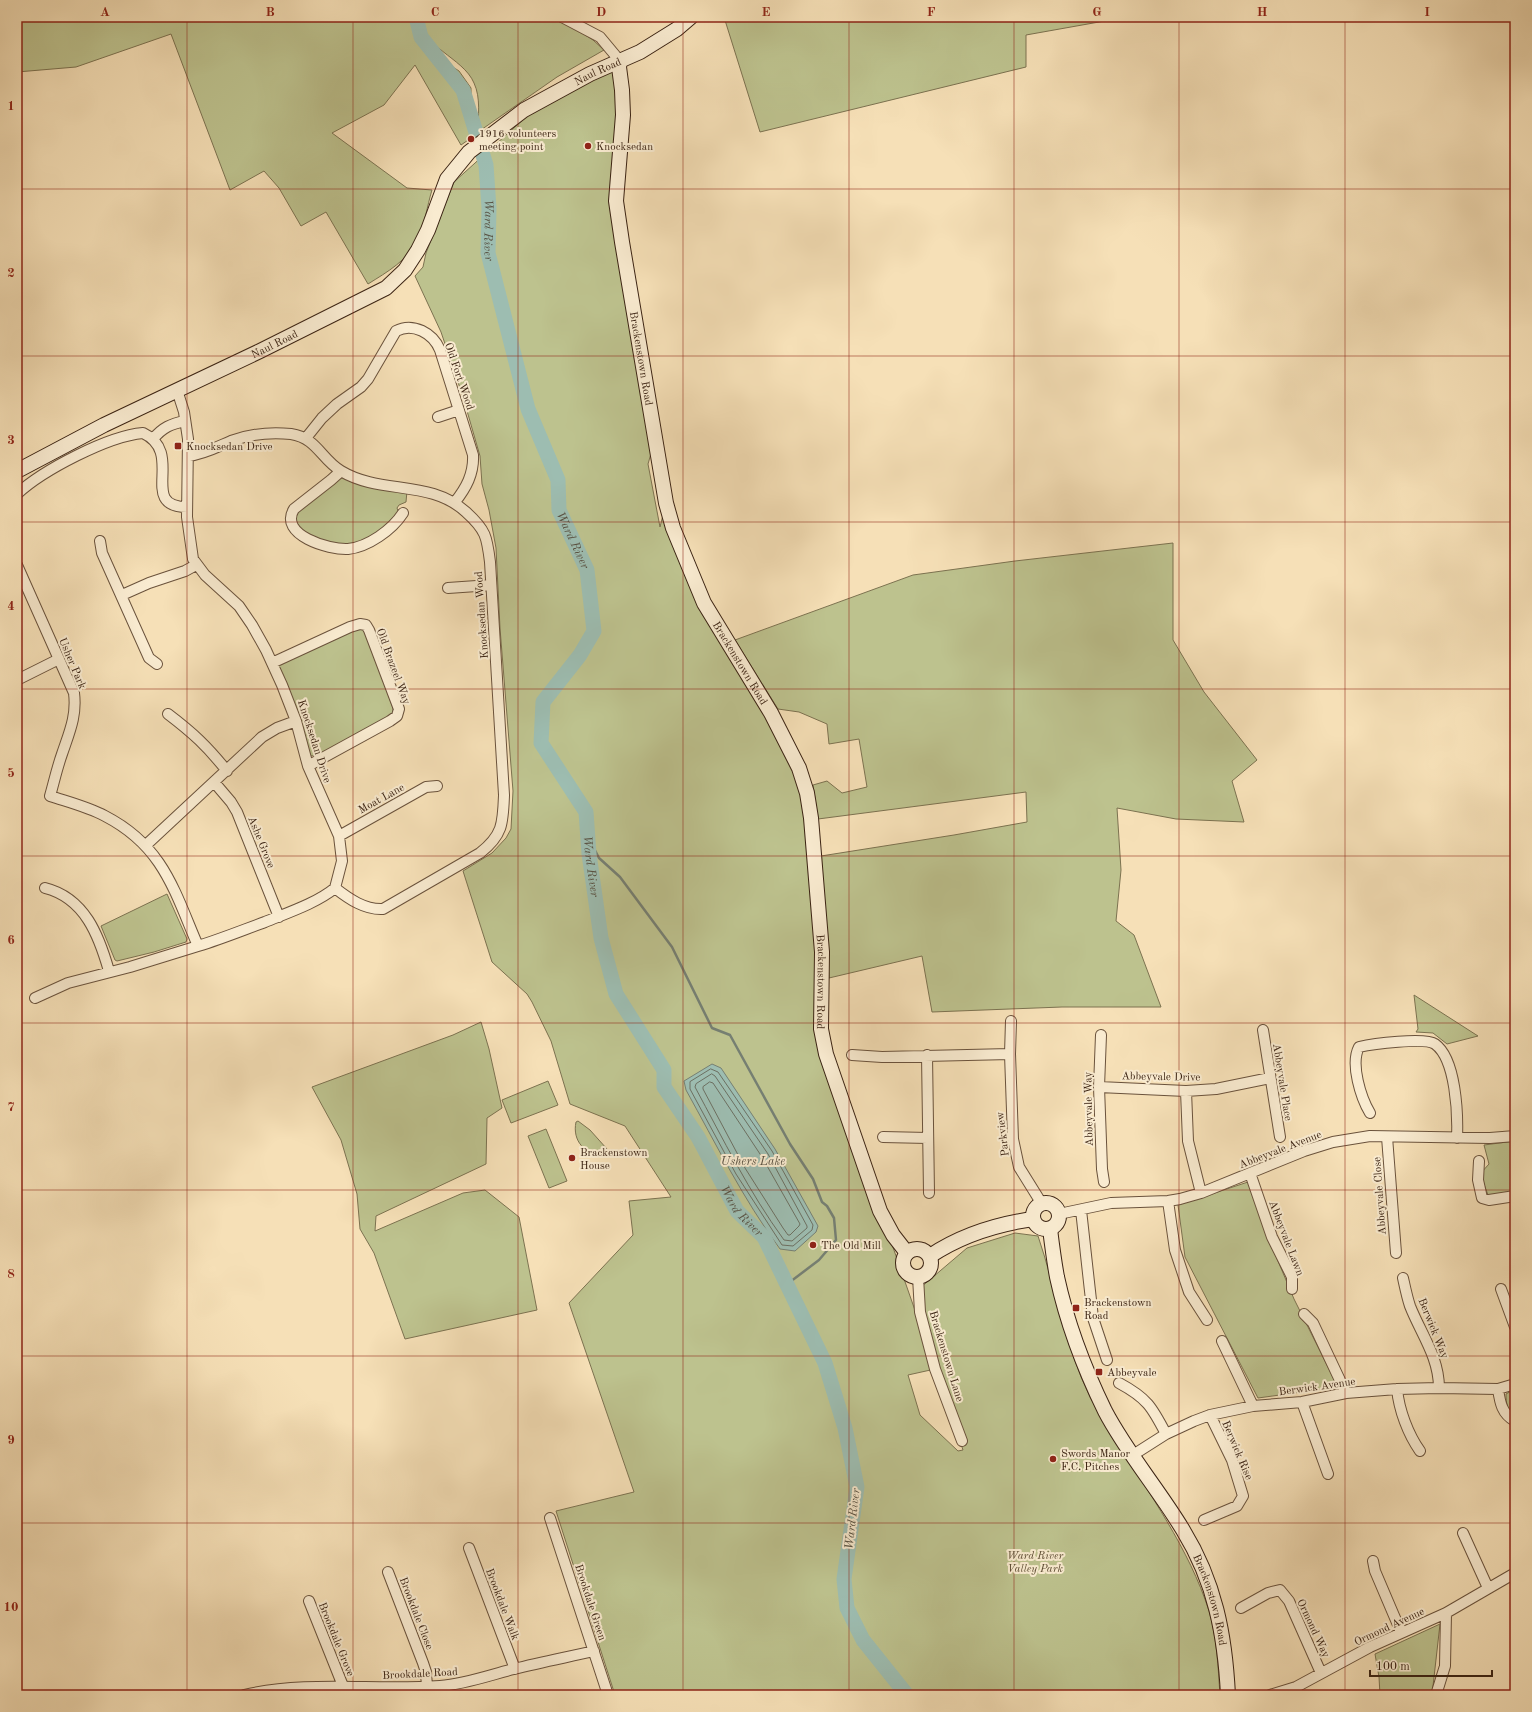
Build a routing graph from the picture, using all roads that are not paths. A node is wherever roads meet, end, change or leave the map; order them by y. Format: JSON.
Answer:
{"nodes":[{"id":1,"x":562,"y":17,"type":"edge"},
{"id":2,"x":692,"y":17,"type":"edge"},
{"id":3,"x":620,"y":61,"type":"junction"},
{"id":4,"x":177,"y":390,"type":"junction"},
{"id":5,"x":459,"y":410,"type":"junction"},
{"id":6,"x":438,"y":416,"type":"dead end"},
{"id":7,"x":186,"y":421,"type":"junction"},
{"id":8,"x":306,"y":438,"type":"junction"},
{"id":9,"x":153,"y":439,"type":"junction"},
{"id":10,"x":188,"y":456,"type":"junction"},
{"id":11,"x":341,"y":470,"type":"junction"},
{"id":12,"x":17,"y":471,"type":"edge"},
{"id":13,"x":17,"y":494,"type":"edge"},
{"id":14,"x":455,"y":502,"type":"junction"},
{"id":15,"x":187,"y":507,"type":"junction"},
{"id":16,"x":403,"y":513,"type":"dead end"},
{"id":17,"x":100,"y":541,"type":"dead end"},
{"id":18,"x":17,"y":565,"type":"edge"},
{"id":19,"x":196,"y":565,"type":"junction"},
{"id":20,"x":491,"y":585,"type":"junction"},
{"id":21,"x":448,"y":588,"type":"dead end"},
{"id":22,"x":122,"y":595,"type":"junction"},
{"id":23,"x":59,"y":659,"type":"junction"},
{"id":24,"x":272,"y":663,"type":"junction"},
{"id":25,"x":157,"y":664,"type":"dead end"},
{"id":26,"x":17,"y":680,"type":"edge"},
{"id":27,"x":168,"y":714,"type":"dead end"},
{"id":28,"x":296,"y":721,"type":"junction"},
{"id":29,"x":308,"y":766,"type":"junction"},
{"id":30,"x":227,"y":771,"type":"junction"},
{"id":31,"x":214,"y":782,"type":"junction"},
{"id":32,"x":437,"y":786,"type":"dead end"},
{"id":33,"x":339,"y":836,"type":"junction"},
{"id":34,"x":146,"y":845,"type":"junction"},
{"id":35,"x":45,"y":888,"type":"dead end"},
{"id":36,"x":335,"y":888,"type":"junction"},
{"id":37,"x":279,"y":917,"type":"junction"},
{"id":38,"x":198,"y":946,"type":"junction"},
{"id":39,"x":109,"y":971,"type":"junction"},
{"id":40,"x":35,"y":998,"type":"dead end"},
{"id":41,"x":1011,"y":1021,"type":"dead end"},
{"id":42,"x":1263,"y":1030,"type":"dead end"},
{"id":43,"x":1101,"y":1035,"type":"dead end"},
{"id":44,"x":1010,"y":1054,"type":"junction"},
{"id":45,"x":852,"y":1055,"type":"dead end"},
{"id":46,"x":927,"y":1055,"type":"junction"},
{"id":47,"x":1270,"y":1078,"type":"junction"},
{"id":48,"x":1099,"y":1087,"type":"junction"},
{"id":49,"x":1186,"y":1091,"type":"junction"},
{"id":50,"x":1370,"y":1113,"type":"dead end"},
{"id":51,"x":1515,"y":1136,"type":"edge"},
{"id":52,"x":883,"y":1137,"type":"dead end"},
{"id":53,"x":1280,"y":1137,"type":"dead end"},
{"id":54,"x":1387,"y":1137,"type":"junction"},
{"id":55,"x":928,"y":1138,"type":"junction"},
{"id":56,"x":1457,"y":1138,"type":"junction"},
{"id":57,"x":1479,"y":1161,"type":"dead end"},
{"id":58,"x":1250,"y":1173,"type":"junction"},
{"id":59,"x":1104,"y":1182,"type":"dead end"},
{"id":60,"x":929,"y":1193,"type":"dead end"},
{"id":61,"x":1201,"y":1193,"type":"junction"},
{"id":62,"x":1515,"y":1196,"type":"edge"},
{"id":63,"x":1168,"y":1201,"type":"junction"},
{"id":64,"x":1042,"y":1204,"type":"junction"},
{"id":65,"x":1081,"y":1210,"type":"junction"},
{"id":66,"x":1059,"y":1214,"type":"junction"},
{"id":67,"x":1033,"y":1219,"type":"junction"},
{"id":68,"x":1050,"y":1229,"type":"junction"},
{"id":69,"x":907,"y":1253,"type":"junction"},
{"id":70,"x":1396,"y":1253,"type":"dead end"},
{"id":71,"x":930,"y":1256,"type":"junction"},
{"id":72,"x":918,"y":1277,"type":"junction"},
{"id":73,"x":1403,"y":1278,"type":"dead end"},
{"id":74,"x":1292,"y":1288,"type":"dead end"},
{"id":75,"x":1501,"y":1290,"type":"dead end"},
{"id":76,"x":1304,"y":1314,"type":"dead end"},
{"id":77,"x":1207,"y":1320,"type":"dead end"},
{"id":78,"x":1515,"y":1327,"type":"edge"},
{"id":79,"x":1222,"y":1341,"type":"dead end"},
{"id":80,"x":1107,"y":1360,"type":"dead end"},
{"id":81,"x":1119,"y":1383,"type":"dead end"},
{"id":82,"x":1515,"y":1384,"type":"edge"},
{"id":83,"x":1439,"y":1388,"type":"junction"},
{"id":84,"x":1396,"y":1389,"type":"junction"},
{"id":85,"x":1498,"y":1389,"type":"junction"},
{"id":86,"x":1346,"y":1393,"type":"junction"},
{"id":87,"x":1302,"y":1402,"type":"junction"},
{"id":88,"x":1253,"y":1406,"type":"junction"},
{"id":89,"x":1210,"y":1415,"type":"junction"},
{"id":90,"x":1515,"y":1421,"type":"edge"},
{"id":91,"x":1166,"y":1434,"type":"junction"},
{"id":92,"x":962,"y":1441,"type":"dead end"},
{"id":93,"x":1420,"y":1451,"type":"dead end"},
{"id":94,"x":1133,"y":1455,"type":"junction"},
{"id":95,"x":1328,"y":1474,"type":"dead end"},
{"id":96,"x":550,"y":1518,"type":"dead end"},
{"id":97,"x":1204,"y":1520,"type":"dead end"},
{"id":98,"x":1463,"y":1533,"type":"dead end"},
{"id":99,"x":469,"y":1548,"type":"dead end"},
{"id":100,"x":1373,"y":1562,"type":"dead end"},
{"id":101,"x":388,"y":1572,"type":"dead end"},
{"id":102,"x":1515,"y":1573,"type":"edge"},
{"id":103,"x":1488,"y":1588,"type":"junction"},
{"id":104,"x":309,"y":1601,"type":"dead end"},
{"id":105,"x":1241,"y":1608,"type":"dead end"},
{"id":106,"x":1446,"y":1613,"type":"junction"},
{"id":107,"x":1401,"y":1632,"type":"junction"},
{"id":108,"x":594,"y":1651,"type":"junction"},
{"id":109,"x":515,"y":1669,"type":"junction"},
{"id":110,"x":1321,"y":1673,"type":"junction"},
{"id":111,"x":343,"y":1686,"type":"junction"},
{"id":112,"x":427,"y":1687,"type":"junction"},
{"id":113,"x":244,"y":1695,"type":"edge"},
{"id":114,"x":608,"y":1695,"type":"edge"},
{"id":115,"x":1228,"y":1695,"type":"edge"},
{"id":116,"x":1270,"y":1695,"type":"edge"},
{"id":117,"x":1436,"y":1695,"type":"edge"}],
"edges":[{"from":1,"to":3,"type":"street"},
{"from":2,"to":3,"type":"street","name":"Naul Road"},
{"from":3,"to":4,"type":"street","name":"Naul Road"},
{"from":3,"to":69,"type":"street","name":"Brackenstown Road"},
{"from":4,"to":7,"type":"street","name":"Knocksedan Drive"},
{"from":4,"to":12,"type":"street","name":"Naul Road"},
{"from":5,"to":6,"type":"street"},
{"from":5,"to":8,"type":"street","name":"Old Fort Wood"},
{"from":5,"to":14,"type":"street","name":"Old Fort Wood"},
{"from":7,"to":9,"type":"street"},
{"from":7,"to":10,"type":"street","name":"Knocksedan Drive"},
{"from":8,"to":10,"type":"street"},
{"from":8,"to":11,"type":"street","name":"Knocksedan Wood"},
{"from":9,"to":13,"type":"street"},
{"from":9,"to":15,"type":"street"},
{"from":10,"to":15,"type":"street","name":"Knocksedan Drive"},
{"from":11,"to":14,"type":"street","name":"Knocksedan Wood"},
{"from":11,"to":16,"type":"street"},
{"from":14,"to":20,"type":"street","name":"Knocksedan Wood"},
{"from":15,"to":19,"type":"street","name":"Knocksedan Drive"},
{"from":17,"to":22,"type":"street"},
{"from":18,"to":23,"type":"street","name":"Usher Park"},
{"from":19,"to":22,"type":"street"},
{"from":19,"to":24,"type":"street","name":"Knocksedan Drive"},
{"from":20,"to":21,"type":"street"},
{"from":20,"to":36,"type":"street","name":"Knocksedan Wood"},
{"from":22,"to":25,"type":"street"},
{"from":23,"to":26,"type":"street"},
{"from":23,"to":34,"type":"street","name":"Usher Park"},
{"from":24,"to":28,"type":"street","name":"Knocksedan Drive"},
{"from":24,"to":29,"type":"street","name":"Old Brazeel Way"},
{"from":27,"to":30,"type":"street"},
{"from":28,"to":29,"type":"street","name":"Knocksedan Drive"},
{"from":28,"to":30,"type":"street"},
{"from":29,"to":33,"type":"street","name":"Knocksedan Drive"},
{"from":30,"to":31,"type":"street"},
{"from":31,"to":34,"type":"street"},
{"from":31,"to":37,"type":"street","name":"Ashe Grove"},
{"from":32,"to":33,"type":"street","name":"Moat Lane"},
{"from":33,"to":36,"type":"street","name":"Knocksedan Drive"},
{"from":34,"to":38,"type":"street"},
{"from":35,"to":39,"type":"street"},
{"from":36,"to":37,"type":"street"},
{"from":37,"to":38,"type":"street"},
{"from":38,"to":39,"type":"street"},
{"from":39,"to":40,"type":"street"},
{"from":41,"to":44,"type":"street","name":"Parkview"},
{"from":42,"to":47,"type":"street","name":"Abbeyvale Place"},
{"from":43,"to":48,"type":"street","name":"Abbeyvale Way"},
{"from":44,"to":46,"type":"street"},
{"from":44,"to":64,"type":"street","name":"Parkview"},
{"from":45,"to":46,"type":"street"},
{"from":46,"to":55,"type":"street"},
{"from":47,"to":49,"type":"street","name":"Abbeyvale Drive"},
{"from":47,"to":53,"type":"street","name":"Abbeyvale Place"},
{"from":48,"to":49,"type":"street","name":"Abbeyvale Drive"},
{"from":48,"to":59,"type":"street","name":"Abbeyvale Way"},
{"from":49,"to":61,"type":"street"},
{"from":50,"to":56,"type":"street"},
{"from":51,"to":56,"type":"street","name":"Abbeyvale Avenue"},
{"from":52,"to":55,"type":"street"},
{"from":54,"to":56,"type":"street","name":"Abbeyvale Avenue"},
{"from":54,"to":58,"type":"street","name":"Abbeyvale Avenue"},
{"from":54,"to":70,"type":"street","name":"Abbeyvale Close"},
{"from":55,"to":60,"type":"street"},
{"from":57,"to":62,"type":"street"},
{"from":58,"to":61,"type":"street","name":"Abbeyvale Avenue"},
{"from":58,"to":74,"type":"street","name":"Abbeyvale Lawn"},
{"from":61,"to":63,"type":"street","name":"Abbeyvale Avenue"},
{"from":63,"to":65,"type":"street","name":"Abbeyvale Avenue"},
{"from":63,"to":77,"type":"street"},
{"from":64,"to":66,"type":"street"},
{"from":64,"to":67,"type":"street"},
{"from":65,"to":66,"type":"street","name":"Abbeyvale Avenue"},
{"from":65,"to":80,"type":"street"},
{"from":66,"to":68,"type":"street"},
{"from":67,"to":68,"type":"street"},
{"from":67,"to":71,"type":"street"},
{"from":68,"to":94,"type":"street","name":"Brackenstown Road"},
{"from":69,"to":71,"type":"street"},
{"from":69,"to":72,"type":"street"},
{"from":71,"to":72,"type":"street"},
{"from":72,"to":92,"type":"street","name":"Brackenstown Lane"},
{"from":73,"to":83,"type":"street","name":"Berwick Way"},
{"from":75,"to":78,"type":"street"},
{"from":76,"to":86,"type":"street"},
{"from":79,"to":88,"type":"street"},
{"from":81,"to":91,"type":"street"},
{"from":82,"to":85,"type":"street","name":"Berwick Avenue"},
{"from":83,"to":84,"type":"street","name":"Berwick Avenue"},
{"from":83,"to":85,"type":"street","name":"Berwick Avenue"},
{"from":84,"to":86,"type":"street","name":"Berwick Avenue"},
{"from":84,"to":93,"type":"street"},
{"from":85,"to":90,"type":"street"},
{"from":86,"to":87,"type":"street","name":"Berwick Avenue"},
{"from":87,"to":88,"type":"street","name":"Berwick Avenue"},
{"from":87,"to":95,"type":"street"},
{"from":88,"to":89,"type":"street","name":"Berwick Avenue"},
{"from":89,"to":91,"type":"street","name":"Berwick Avenue"},
{"from":89,"to":97,"type":"street","name":"Berwick Rise"},
{"from":91,"to":94,"type":"street","name":"Berwick Avenue"},
{"from":94,"to":115,"type":"street","name":"Brackenstown Road"},
{"from":96,"to":108,"type":"street","name":"Brookdale Green"},
{"from":98,"to":103,"type":"street"},
{"from":99,"to":109,"type":"street","name":"Brookdale Walk"},
{"from":100,"to":107,"type":"street"},
{"from":101,"to":112,"type":"street","name":"Brookdale Close"},
{"from":102,"to":103,"type":"street","name":"Ormond Avenue"},
{"from":103,"to":106,"type":"street","name":"Ormond Avenue"},
{"from":104,"to":111,"type":"street","name":"Brookdale Grove"},
{"from":105,"to":110,"type":"street","name":"Ormond Way"},
{"from":106,"to":107,"type":"street","name":"Ormond Avenue"},
{"from":106,"to":117,"type":"street"},
{"from":107,"to":110,"type":"street","name":"Ormond Avenue"},
{"from":108,"to":109,"type":"street","name":"Brookdale Road"},
{"from":108,"to":114,"type":"street","name":"Brookdale Green"},
{"from":109,"to":112,"type":"street","name":"Brookdale Road"},
{"from":110,"to":116,"type":"street","name":"Ormond Avenue"},
{"from":111,"to":112,"type":"street","name":"Brookdale Road"},
{"from":111,"to":113,"type":"street","name":"Brookdale Road"}]}
